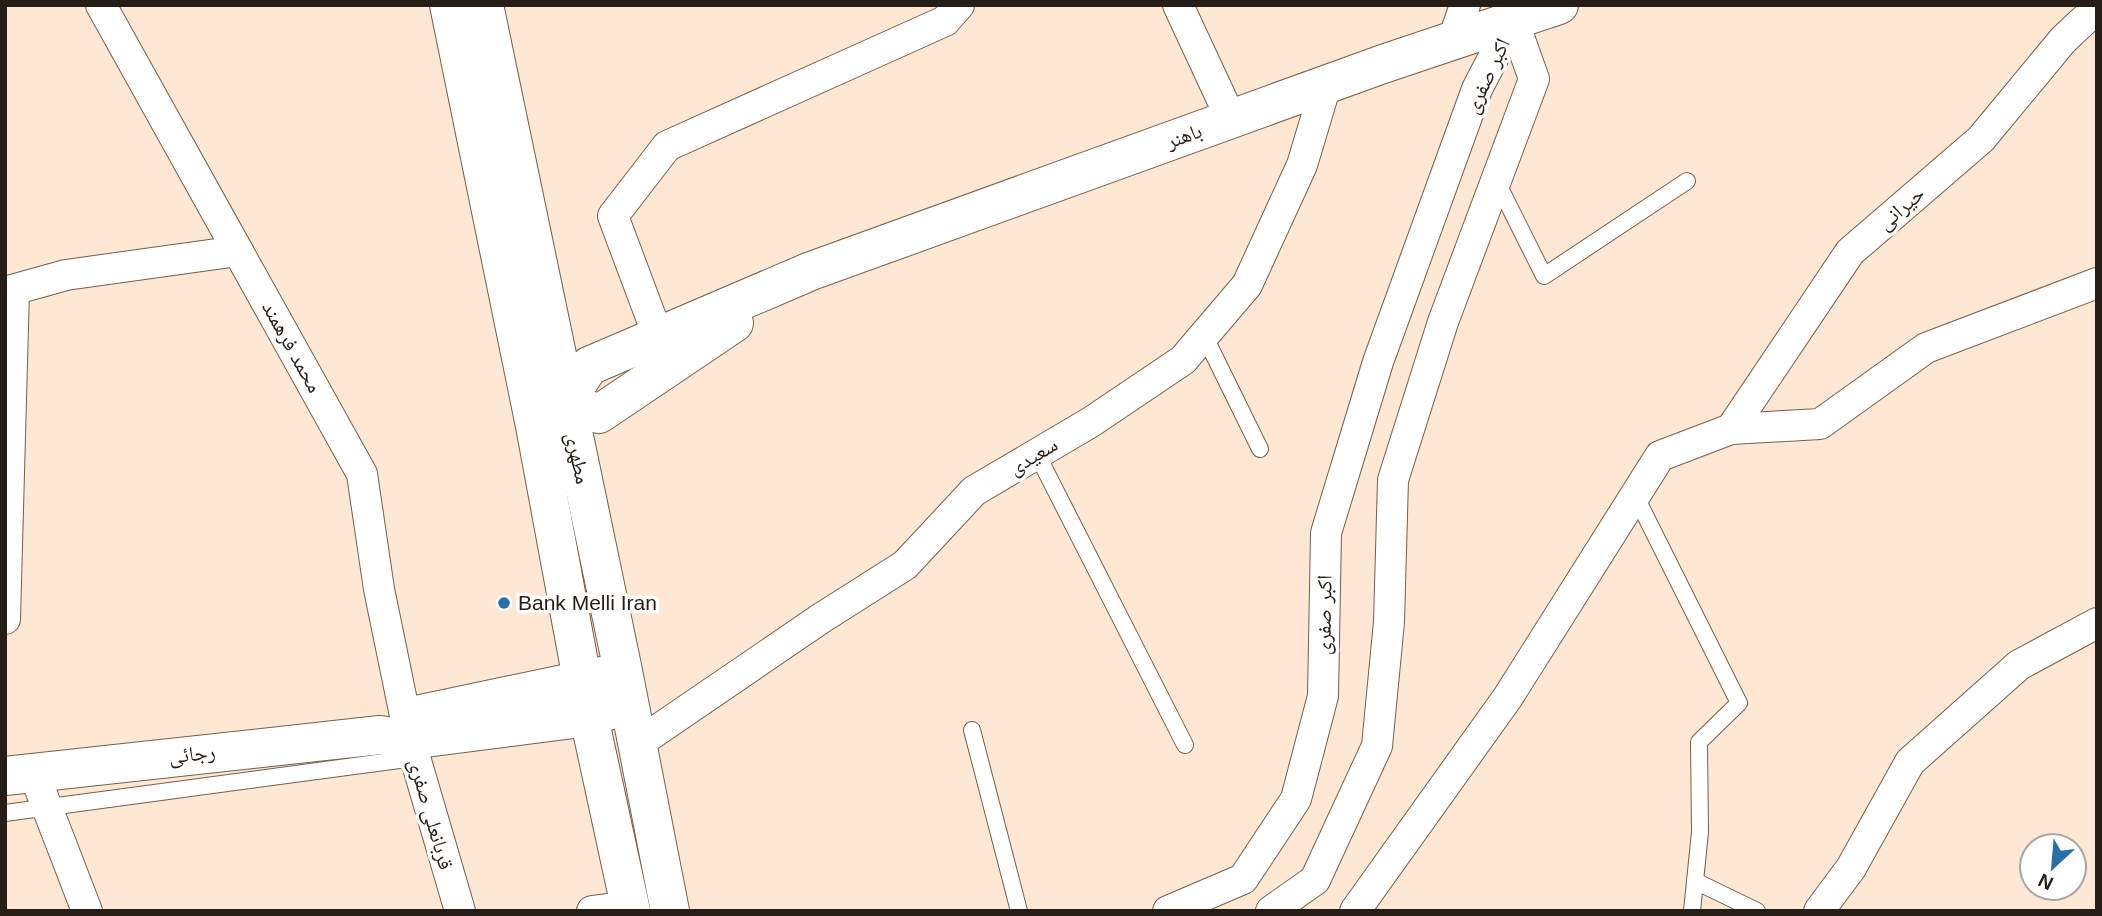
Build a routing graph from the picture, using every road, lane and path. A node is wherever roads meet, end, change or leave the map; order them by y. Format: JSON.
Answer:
{"nodes":[{"id":1,"x":101,"y":5,"type":"edge"},
{"id":2,"x":449,"y":5,"type":"edge"},
{"id":3,"x":484,"y":5,"type":"edge"},
{"id":4,"x":959,"y":5,"type":"edge"},
{"id":5,"x":1178,"y":5,"type":"edge"},
{"id":6,"x":1559,"y":5,"type":"edge"},
{"id":7,"x":2097,"y":8,"type":"edge"},
{"id":8,"x":1513,"y":20,"type":"junction"},
{"id":9,"x":1459,"y":23,"type":"edge"},
{"id":10,"x":1326,"y":85,"type":"junction"},
{"id":11,"x":1231,"y":119,"type":"junction"},
{"id":12,"x":1496,"y":180,"type":"junction"},
{"id":13,"x":1687,"y":181,"type":"dead end"},
{"id":14,"x":238,"y":251,"type":"junction"},
{"id":15,"x":811,"y":271,"type":"junction"},
{"id":16,"x":2097,"y":283,"type":"edge"},
{"id":17,"x":10,"y":291,"type":"edge"},
{"id":18,"x":1205,"y":335,"type":"junction"},
{"id":19,"x":658,"y":336,"type":"junction"},
{"id":20,"x":548,"y":402,"type":"junction"},
{"id":21,"x":1731,"y":429,"type":"junction"},
{"id":22,"x":1260,"y":449,"type":"dead end"},
{"id":23,"x":1037,"y":454,"type":"junction"},
{"id":24,"x":1635,"y":495,"type":"junction"},
{"id":25,"x":5,"y":619,"type":"edge"},
{"id":26,"x":2097,"y":623,"type":"edge"},
{"id":27,"x":626,"y":688,"type":"junction"},
{"id":28,"x":585,"y":699,"type":"junction"},
{"id":29,"x":972,"y":730,"type":"dead end"},
{"id":30,"x":402,"y":737,"type":"junction"},
{"id":31,"x":637,"y":744,"type":"junction"},
{"id":32,"x":1185,"y":745,"type":"dead end"},
{"id":33,"x":19,"y":774,"type":"edge"},
{"id":34,"x":47,"y":806,"type":"junction"},
{"id":35,"x":5,"y":813,"type":"edge"},
{"id":36,"x":1695,"y":881,"type":"junction"},
{"id":37,"x":630,"y":908,"type":"edge"},
{"id":38,"x":87,"y":911,"type":"edge"},
{"id":39,"x":460,"y":911,"type":"edge"},
{"id":40,"x":592,"y":911,"type":"edge"},
{"id":41,"x":670,"y":911,"type":"edge"},
{"id":42,"x":1019,"y":911,"type":"edge"},
{"id":43,"x":1168,"y":911,"type":"edge"},
{"id":44,"x":1271,"y":911,"type":"edge"},
{"id":45,"x":1355,"y":911,"type":"edge"},
{"id":46,"x":1692,"y":911,"type":"edge"},
{"id":47,"x":1757,"y":911,"type":"edge"},
{"id":48,"x":1819,"y":911,"type":"edge"}],
"edges":[{"from":1,"to":14,"type":"street","name":"محمد فرهمند"},
{"from":2,"to":20,"type":"street","name":"مطهری"},
{"from":3,"to":20,"type":"street","name":"مطهری"},
{"from":4,"to":19,"type":"street"},
{"from":5,"to":11,"type":"street"},
{"from":6,"to":8,"type":"street","name":"باهنر"},
{"from":7,"to":21,"type":"street","name":"حیرانی"},
{"from":8,"to":9,"type":"street","name":"باهنر"},
{"from":8,"to":12,"type":"street","name":"اکبر صفری"},
{"from":8,"to":43,"type":"street","name":"اکبر صفری"},
{"from":9,"to":10,"type":"street","name":"باهنر"},
{"from":10,"to":11,"type":"street","name":"باهنر"},
{"from":10,"to":18,"type":"street","name":"سعیدی"},
{"from":11,"to":15,"type":"street","name":"باهنر"},
{"from":12,"to":13,"type":"lane"},
{"from":12,"to":44,"type":"street","name":"اکبر صفری"},
{"from":14,"to":17,"type":"street"},
{"from":14,"to":30,"type":"street","name":"محمد فرهمند"},
{"from":15,"to":19,"type":"street"},
{"from":15,"to":20,"type":"street"},
{"from":16,"to":21,"type":"street"},
{"from":17,"to":25,"type":"street"},
{"from":18,"to":22,"type":"lane"},
{"from":18,"to":23,"type":"street","name":"سعیدی"},
{"from":19,"to":20,"type":"street"},
{"from":20,"to":27,"type":"street","name":"مطهری"},
{"from":20,"to":28,"type":"street","name":"مطهری"},
{"from":21,"to":24,"type":"street"},
{"from":23,"to":31,"type":"street","name":"سعیدی"},
{"from":23,"to":32,"type":"lane"},
{"from":24,"to":36,"type":"lane"},
{"from":24,"to":45,"type":"street"},
{"from":26,"to":48,"type":"street"},
{"from":27,"to":28,"type":"street","name":"رجائی"},
{"from":27,"to":31,"type":"street","name":"مطهری"},
{"from":28,"to":30,"type":"street","name":"رجائی"},
{"from":28,"to":37,"type":"street","name":"مطهری"},
{"from":29,"to":42,"type":"lane"},
{"from":30,"to":33,"type":"street","name":"رجائی"},
{"from":30,"to":34,"type":"lane"},
{"from":30,"to":39,"type":"street","name":"قربانعلی صفری"},
{"from":31,"to":41,"type":"street","name":"مطهری"},
{"from":33,"to":34,"type":"street"},
{"from":34,"to":35,"type":"lane"},
{"from":34,"to":38,"type":"street"},
{"from":36,"to":46,"type":"lane"},
{"from":36,"to":47,"type":"lane"},
{"from":37,"to":40,"type":"street"}]}
